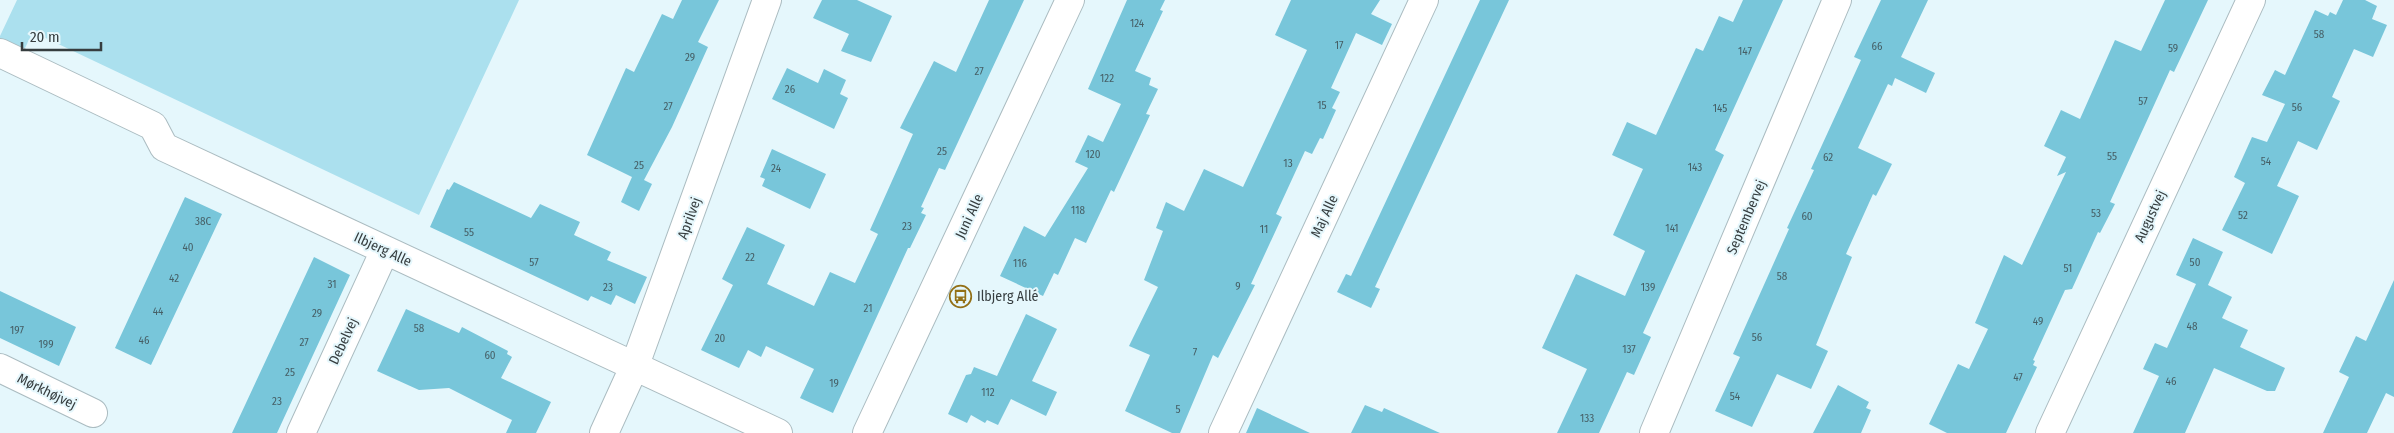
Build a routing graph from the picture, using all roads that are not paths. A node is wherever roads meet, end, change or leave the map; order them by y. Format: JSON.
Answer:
{"nodes":[{"id":1,"x":768,"y":0,"type":"edge"},
{"id":2,"x":1070,"y":0,"type":"edge"},
{"id":3,"x":1424,"y":0,"type":"edge"},
{"id":4,"x":1837,"y":0,"type":"edge"},
{"id":5,"x":2251,"y":0,"type":"edge"},
{"id":6,"x":0,"y":52,"type":"edge"},
{"id":7,"x":385,"y":250,"type":"junction"},
{"id":8,"x":635,"y":366,"type":"junction"},
{"id":9,"x":0,"y":368,"type":"edge"},
{"id":10,"x":93,"y":413,"type":"dead end"},
{"id":11,"x":301,"y":433,"type":"edge"},
{"id":12,"x":604,"y":433,"type":"edge"},
{"id":13,"x":778,"y":433,"type":"edge"},
{"id":14,"x":868,"y":433,"type":"edge"},
{"id":15,"x":1223,"y":433,"type":"edge"},
{"id":16,"x":1654,"y":433,"type":"edge"},
{"id":17,"x":2050,"y":433,"type":"edge"}],
"edges":[{"from":1,"to":8,"type":"street","name":"Aprilvej"},
{"from":2,"to":14,"type":"street","name":"Juni Alle"},
{"from":3,"to":15,"type":"street","name":"Maj Alle"},
{"from":4,"to":16,"type":"street","name":"Septembervej"},
{"from":5,"to":17,"type":"street","name":"Augustvej"},
{"from":6,"to":7,"type":"street","name":"Ilbjerg Alle"},
{"from":7,"to":8,"type":"street","name":"Ilbjerg Alle"},
{"from":7,"to":11,"type":"street","name":"Debelvej"},
{"from":8,"to":12,"type":"street","name":"Aprilvej"},
{"from":8,"to":13,"type":"street","name":"Ilbjerg Alle"},
{"from":9,"to":10,"type":"street","name":"Mørkhøjvej"}]}
